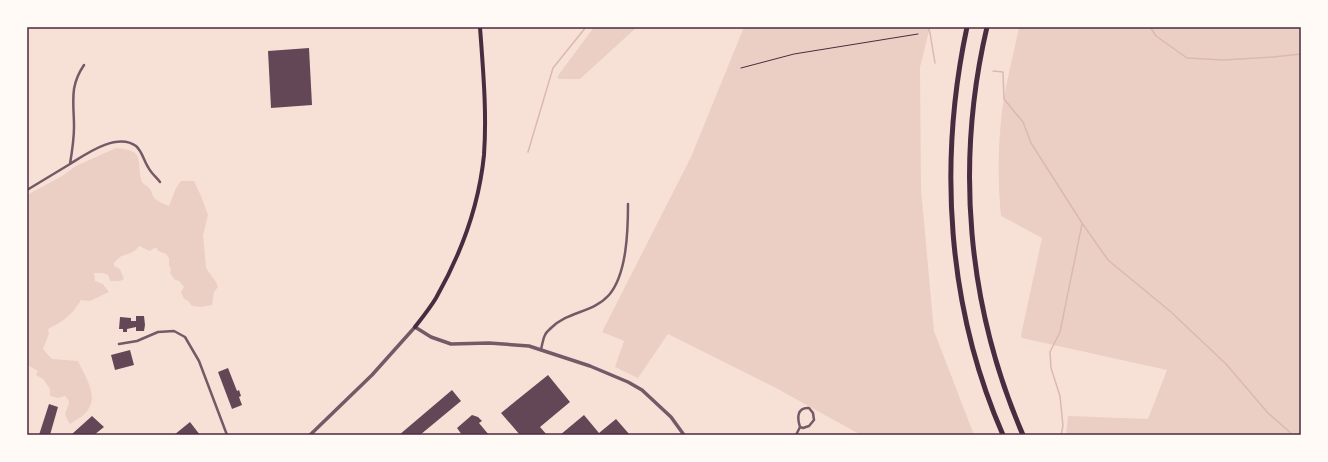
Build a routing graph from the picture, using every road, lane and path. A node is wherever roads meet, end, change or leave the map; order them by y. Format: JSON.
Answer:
{"nodes":[{"id":1,"x":480,"y":27,"type":"edge"},
{"id":2,"x":967,"y":27,"type":"edge"},
{"id":3,"x":987,"y":27,"type":"edge"},
{"id":4,"x":918,"y":34,"type":"dead end"},
{"id":5,"x":84,"y":65,"type":"dead end"},
{"id":6,"x":741,"y":68,"type":"dead end"},
{"id":7,"x":70,"y":164,"type":"junction"},
{"id":8,"x":160,"y":182,"type":"dead end"},
{"id":9,"x":27,"y":190,"type":"edge"},
{"id":10,"x":628,"y":204,"type":"dead end"},
{"id":11,"x":414,"y":327,"type":"junction"},
{"id":12,"x":119,"y":344,"type":"dead end"},
{"id":13,"x":541,"y":350,"type":"junction"},
{"id":14,"x":800,"y":427,"type":"junction"},
{"id":15,"x":316,"y":429,"type":"junction"},
{"id":16,"x":227,"y":435,"type":"edge"},
{"id":17,"x":306,"y":435,"type":"edge"},
{"id":18,"x":310,"y":435,"type":"edge"},
{"id":19,"x":684,"y":435,"type":"edge"},
{"id":20,"x":796,"y":435,"type":"edge"},
{"id":21,"x":1003,"y":435,"type":"edge"},
{"id":22,"x":1023,"y":435,"type":"edge"}],
"edges":[{"from":1,"to":11,"type":"main road"},
{"from":2,"to":21,"type":"highway"},
{"from":3,"to":22,"type":"highway"},
{"from":4,"to":6,"type":"path"},
{"from":5,"to":7,"type":"street"},
{"from":7,"to":8,"type":"street"},
{"from":7,"to":9,"type":"street"},
{"from":10,"to":13,"type":"street"},
{"from":11,"to":13,"type":"street"},
{"from":11,"to":15,"type":"street"},
{"from":12,"to":16,"type":"street"},
{"from":13,"to":19,"type":"street"},
{"from":14,"to":14,"type":"street"},
{"from":14,"to":20,"type":"street"},
{"from":15,"to":17,"type":"street"},
{"from":15,"to":18,"type":"street"}]}
